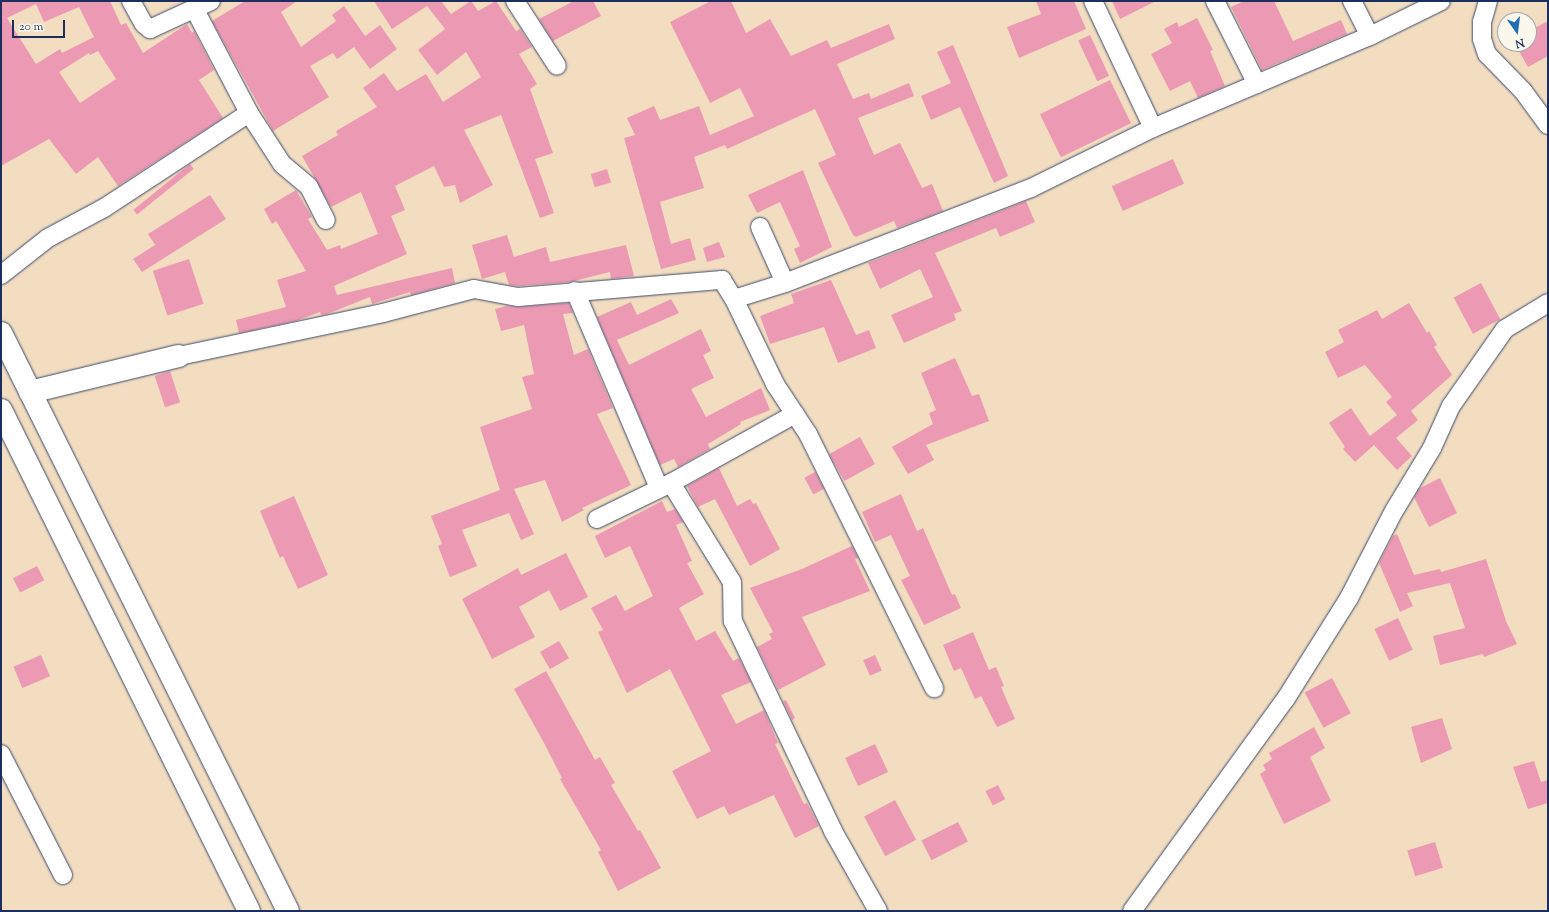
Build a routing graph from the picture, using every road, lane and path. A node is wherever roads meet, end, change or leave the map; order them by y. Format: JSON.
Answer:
{"nodes":[{"id":1,"x":131,"y":1,"type":"edge"},
{"id":2,"x":211,"y":1,"type":"edge"},
{"id":3,"x":515,"y":1,"type":"edge"},
{"id":4,"x":1093,"y":1,"type":"edge"},
{"id":5,"x":1215,"y":1,"type":"edge"},
{"id":6,"x":1352,"y":1,"type":"edge"},
{"id":7,"x":1441,"y":1,"type":"edge"},
{"id":8,"x":1488,"y":1,"type":"edge"},
{"id":9,"x":195,"y":10,"type":"junction"},
{"id":10,"x":1370,"y":36,"type":"junction"},
{"id":11,"x":557,"y":66,"type":"dead end"},
{"id":12,"x":1257,"y":84,"type":"junction"},
{"id":13,"x":249,"y":113,"type":"junction"},
{"id":14,"x":1548,"y":125,"type":"edge"},
{"id":15,"x":1153,"y":128,"type":"junction"},
{"id":16,"x":326,"y":220,"type":"dead end"},
{"id":17,"x":760,"y":227,"type":"dead end"},
{"id":18,"x":1,"y":275,"type":"edge"},
{"id":19,"x":785,"y":283,"type":"junction"},
{"id":20,"x":574,"y":291,"type":"junction"},
{"id":21,"x":734,"y":299,"type":"junction"},
{"id":22,"x":1548,"y":303,"type":"edge"},
{"id":23,"x":1,"y":334,"type":"edge"},
{"id":24,"x":179,"y":356,"type":"joint"},
{"id":25,"x":30,"y":392,"type":"junction"},
{"id":26,"x":1,"y":410,"type":"edge"},
{"id":27,"x":795,"y":414,"type":"junction"},
{"id":28,"x":665,"y":485,"type":"junction"},
{"id":29,"x":597,"y":518,"type":"dead end"},
{"id":30,"x":934,"y":688,"type":"dead end"},
{"id":31,"x":1,"y":754,"type":"edge"},
{"id":32,"x":63,"y":876,"type":"dead end"},
{"id":33,"x":249,"y":911,"type":"edge"},
{"id":34,"x":288,"y":911,"type":"edge"},
{"id":35,"x":878,"y":911,"type":"edge"},
{"id":36,"x":1132,"y":911,"type":"edge"}],
"edges":[{"from":1,"to":9,"type":"street"},
{"from":2,"to":9,"type":"street"},
{"from":3,"to":11,"type":"street"},
{"from":4,"to":15,"type":"street"},
{"from":5,"to":12,"type":"street"},
{"from":6,"to":10,"type":"street"},
{"from":7,"to":10,"type":"street"},
{"from":8,"to":14,"type":"street"},
{"from":9,"to":13,"type":"street"},
{"from":10,"to":12,"type":"street"},
{"from":12,"to":15,"type":"street"},
{"from":13,"to":16,"type":"street"},
{"from":13,"to":18,"type":"street"},
{"from":15,"to":19,"type":"street"},
{"from":17,"to":19,"type":"street"},
{"from":19,"to":21,"type":"street"},
{"from":20,"to":21,"type":"street"},
{"from":20,"to":24,"type":"street"},
{"from":20,"to":28,"type":"street"},
{"from":21,"to":27,"type":"street"},
{"from":22,"to":36,"type":"street"},
{"from":23,"to":25,"type":"street"},
{"from":24,"to":25,"type":"street"},
{"from":25,"to":34,"type":"street"},
{"from":26,"to":33,"type":"street"},
{"from":27,"to":28,"type":"street"},
{"from":27,"to":30,"type":"street"},
{"from":28,"to":29,"type":"street"},
{"from":28,"to":35,"type":"street"},
{"from":31,"to":32,"type":"street"}]}
